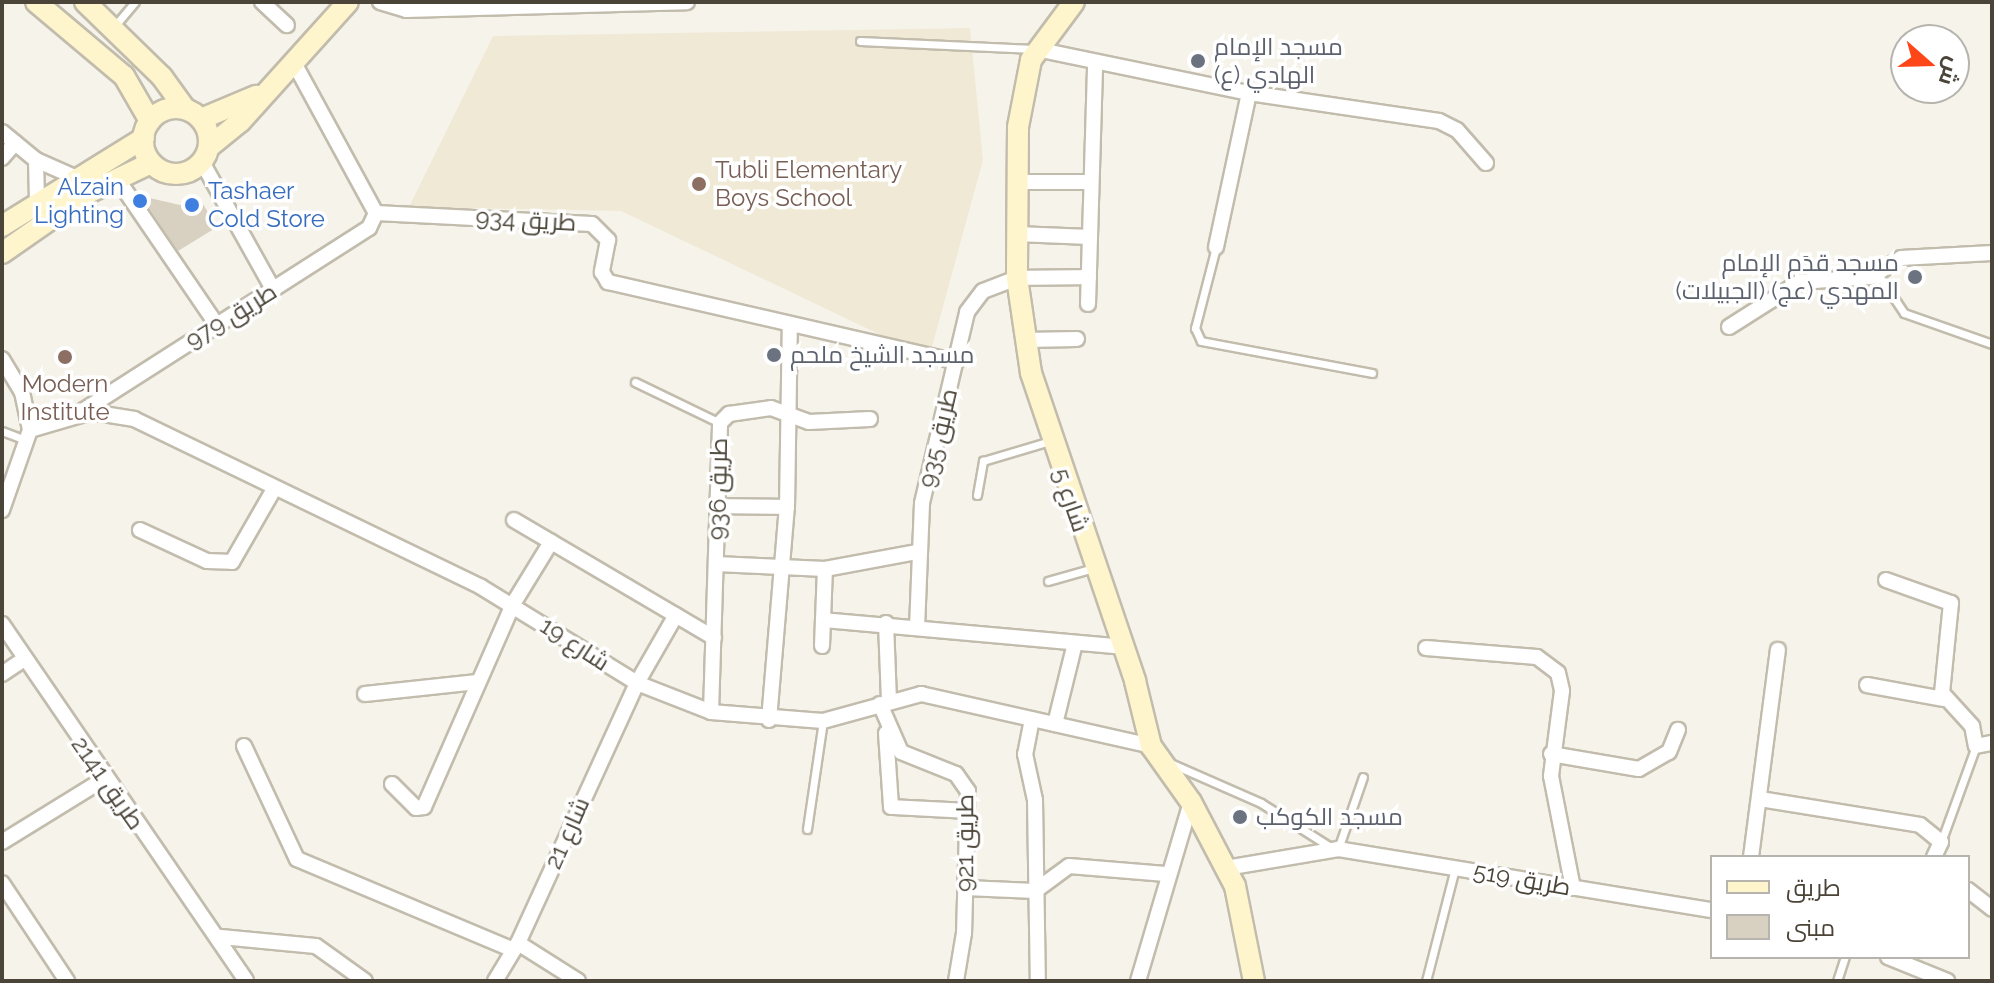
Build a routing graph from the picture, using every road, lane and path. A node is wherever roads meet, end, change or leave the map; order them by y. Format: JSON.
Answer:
{"nodes":[{"id":1,"x":36,"y":2,"type":"edge"},
{"id":2,"x":85,"y":2,"type":"edge"},
{"id":3,"x":135,"y":2,"type":"edge"},
{"id":4,"x":262,"y":2,"type":"edge"},
{"id":5,"x":348,"y":2,"type":"edge"},
{"id":6,"x":380,"y":2,"type":"edge"},
{"id":7,"x":669,"y":2,"type":"edge"},
{"id":8,"x":687,"y":2,"type":"edge"},
{"id":9,"x":1074,"y":2,"type":"edge"},
{"id":10,"x":611,"y":3,"type":"edge"},
{"id":11,"x":552,"y":4,"type":"edge"},
{"id":12,"x":495,"y":5,"type":"edge"},
{"id":13,"x":287,"y":25,"type":"dead end"},
{"id":14,"x":112,"y":28,"type":"junction"},
{"id":15,"x":860,"y":41,"type":"dead end"},
{"id":16,"x":1036,"y":49,"type":"junction"},
{"id":17,"x":293,"y":61,"type":"junction"},
{"id":18,"x":1095,"y":63,"type":"junction"},
{"id":19,"x":266,"y":90,"type":"junction"},
{"id":20,"x":1249,"y":93,"type":"junction"},
{"id":21,"x":193,"y":114,"type":"junction"},
{"id":22,"x":147,"y":130,"type":"junction"},
{"id":23,"x":2,"y":132,"type":"edge"},
{"id":24,"x":15,"y":143,"type":"junction"},
{"id":25,"x":206,"y":154,"type":"junction"},
{"id":26,"x":2,"y":158,"type":"edge"},
{"id":27,"x":36,"y":160,"type":"junction"},
{"id":28,"x":151,"y":163,"type":"junction"},
{"id":29,"x":1486,"y":163,"type":"dead end"},
{"id":30,"x":77,"y":178,"type":"junction"},
{"id":31,"x":118,"y":180,"type":"junction"},
{"id":32,"x":1016,"y":182,"type":"junction"},
{"id":33,"x":1091,"y":182,"type":"junction"},
{"id":34,"x":37,"y":200,"type":"junction"},
{"id":35,"x":376,"y":213,"type":"junction"},
{"id":36,"x":2,"y":226,"type":"edge"},
{"id":37,"x":1016,"y":234,"type":"junction"},
{"id":38,"x":1090,"y":237,"type":"junction"},
{"id":39,"x":1216,"y":247,"type":"joint"},
{"id":40,"x":2,"y":253,"type":"edge"},
{"id":41,"x":1992,"y":253,"type":"edge"},
{"id":42,"x":1878,"y":274,"type":"junction"},
{"id":43,"x":1089,"y":277,"type":"junction"},
{"id":44,"x":1017,"y":278,"type":"junction"},
{"id":45,"x":273,"y":289,"type":"junction"},
{"id":46,"x":1088,"y":304,"type":"dead end"},
{"id":47,"x":217,"y":325,"type":"junction"},
{"id":48,"x":790,"y":325,"type":"junction"},
{"id":49,"x":1729,"y":327,"type":"dead end"},
{"id":50,"x":1077,"y":339,"type":"dead end"},
{"id":51,"x":1025,"y":340,"type":"junction"},
{"id":52,"x":1992,"y":344,"type":"edge"},
{"id":53,"x":2,"y":359,"type":"edge"},
{"id":54,"x":956,"y":362,"type":"junction"},
{"id":55,"x":1372,"y":373,"type":"dead end"},
{"id":56,"x":635,"y":382,"type":"dead end"},
{"id":57,"x":787,"y":412,"type":"junction"},
{"id":58,"x":77,"y":414,"type":"junction"},
{"id":59,"x":870,"y":419,"type":"dead end"},
{"id":60,"x":720,"y":423,"type":"junction"},
{"id":61,"x":2,"y":431,"type":"edge"},
{"id":62,"x":29,"y":435,"type":"junction"},
{"id":63,"x":1050,"y":441,"type":"junction"},
{"id":64,"x":274,"y":489,"type":"junction"},
{"id":65,"x":977,"y":495,"type":"dead end"},
{"id":66,"x":718,"y":506,"type":"junction"},
{"id":67,"x":787,"y":507,"type":"junction"},
{"id":68,"x":2,"y":510,"type":"edge"},
{"id":69,"x":514,"y":520,"type":"dead end"},
{"id":70,"x":140,"y":530,"type":"dead end"},
{"id":71,"x":551,"y":542,"type":"junction"},
{"id":72,"x":917,"y":552,"type":"junction"},
{"id":73,"x":716,"y":564,"type":"junction"},
{"id":74,"x":781,"y":567,"type":"junction"},
{"id":75,"x":1094,"y":568,"type":"junction"},
{"id":76,"x":825,"y":569,"type":"junction"},
{"id":77,"x":1886,"y":580,"type":"dead end"},
{"id":78,"x":1048,"y":581,"type":"dead end"},
{"id":79,"x":513,"y":604,"type":"junction"},
{"id":80,"x":676,"y":615,"type":"junction"},
{"id":81,"x":823,"y":620,"type":"junction"},
{"id":82,"x":886,"y":623,"type":"junction"},
{"id":83,"x":2,"y":624,"type":"edge"},
{"id":84,"x":917,"y":628,"type":"junction"},
{"id":85,"x":714,"y":638,"type":"junction"},
{"id":86,"x":1075,"y":643,"type":"junction"},
{"id":87,"x":822,"y":646,"type":"dead end"},
{"id":88,"x":1124,"y":647,"type":"junction"},
{"id":89,"x":1426,"y":648,"type":"dead end"},
{"id":90,"x":1778,"y":650,"type":"dead end"},
{"id":91,"x":24,"y":659,"type":"junction"},
{"id":92,"x":2,"y":674,"type":"edge"},
{"id":93,"x":477,"y":682,"type":"junction"},
{"id":94,"x":637,"y":683,"type":"junction"},
{"id":95,"x":1867,"y":685,"type":"dead end"},
{"id":96,"x":365,"y":694,"type":"dead end"},
{"id":97,"x":1943,"y":699,"type":"junction"},
{"id":98,"x":884,"y":702,"type":"junction"},
{"id":99,"x":711,"y":712,"type":"junction"},
{"id":100,"x":1032,"y":719,"type":"junction"},
{"id":101,"x":769,"y":720,"type":"junction"},
{"id":102,"x":823,"y":721,"type":"junction"},
{"id":103,"x":1055,"y":724,"type":"junction"},
{"id":104,"x":886,"y":728,"type":"junction"},
{"id":105,"x":1678,"y":730,"type":"dead end"},
{"id":106,"x":1992,"y":743,"type":"edge"},
{"id":107,"x":244,"y":746,"type":"dead end"},
{"id":108,"x":1976,"y":746,"type":"junction"},
{"id":109,"x":1154,"y":752,"type":"junction"},
{"id":110,"x":1551,"y":754,"type":"junction"},
{"id":111,"x":1363,"y":777,"type":"dead end"},
{"id":112,"x":104,"y":779,"type":"junction"},
{"id":113,"x":392,"y":784,"type":"dead end"},
{"id":114,"x":1760,"y":799,"type":"junction"},
{"id":115,"x":1191,"y":802,"type":"junction"},
{"id":116,"x":967,"y":811,"type":"junction"},
{"id":117,"x":807,"y":829,"type":"dead end"},
{"id":118,"x":2,"y":842,"type":"edge"},
{"id":119,"x":1941,"y":842,"type":"junction"},
{"id":120,"x":1335,"y":849,"type":"junction"},
{"id":121,"x":1751,"y":855,"type":"edge"},
{"id":122,"x":1935,"y":855,"type":"edge"},
{"id":123,"x":1226,"y":868,"type":"junction"},
{"id":124,"x":1455,"y":868,"type":"junction"},
{"id":125,"x":1166,"y":874,"type":"junction"},
{"id":126,"x":2,"y":883,"type":"edge"},
{"id":127,"x":966,"y":888,"type":"junction"},
{"id":128,"x":1573,"y":888,"type":"junction"},
{"id":129,"x":1035,"y":891,"type":"junction"},
{"id":130,"x":1970,"y":892,"type":"edge"},
{"id":131,"x":1992,"y":909,"type":"edge"},
{"id":132,"x":1710,"y":910,"type":"edge"},
{"id":133,"x":221,"y":937,"type":"junction"},
{"id":134,"x":516,"y":947,"type":"junction"},
{"id":135,"x":1844,"y":959,"type":"edge"},
{"id":136,"x":1893,"y":959,"type":"edge"},
{"id":137,"x":67,"y":981,"type":"edge"},
{"id":138,"x":246,"y":981,"type":"edge"},
{"id":139,"x":365,"y":981,"type":"edge"},
{"id":140,"x":495,"y":981,"type":"edge"},
{"id":141,"x":578,"y":981,"type":"edge"},
{"id":142,"x":956,"y":981,"type":"edge"},
{"id":143,"x":1038,"y":981,"type":"edge"},
{"id":144,"x":1138,"y":981,"type":"edge"},
{"id":145,"x":1254,"y":981,"type":"edge"},
{"id":146,"x":1426,"y":981,"type":"edge"},
{"id":147,"x":1837,"y":981,"type":"edge"},
{"id":148,"x":1947,"y":981,"type":"edge"}],
"edges":[{"from":1,"to":22,"type":"street"},
{"from":2,"to":14,"type":"street"},
{"from":3,"to":14,"type":"lane"},
{"from":4,"to":13,"type":"street"},
{"from":5,"to":17,"type":"street"},
{"from":6,"to":12,"type":"street"},
{"from":7,"to":8,"type":"street"},
{"from":7,"to":10,"type":"street"},
{"from":9,"to":16,"type":"street","name":"شارع 5"},
{"from":10,"to":11,"type":"street"},
{"from":11,"to":12,"type":"street"},
{"from":14,"to":21,"type":"street"},
{"from":15,"to":16,"type":"lane"},
{"from":16,"to":18,"type":"street"},
{"from":16,"to":32,"type":"street","name":"شارع 5"},
{"from":17,"to":19,"type":"street"},
{"from":17,"to":35,"type":"street"},
{"from":18,"to":20,"type":"street"},
{"from":18,"to":33,"type":"street"},
{"from":19,"to":21,"type":"street"},
{"from":19,"to":25,"type":"street"},
{"from":20,"to":29,"type":"street"},
{"from":20,"to":39,"type":"street"},
{"from":21,"to":22,"type":"street"},
{"from":21,"to":25,"type":"street"},
{"from":22,"to":28,"type":"street"},
{"from":22,"to":30,"type":"street"},
{"from":23,"to":24,"type":"street"},
{"from":24,"to":26,"type":"street"},
{"from":24,"to":27,"type":"street"},
{"from":25,"to":28,"type":"street"},
{"from":25,"to":45,"type":"street"},
{"from":27,"to":30,"type":"street"},
{"from":27,"to":34,"type":"street"},
{"from":28,"to":31,"type":"street"},
{"from":30,"to":34,"type":"street"},
{"from":31,"to":40,"type":"street"},
{"from":31,"to":47,"type":"street"},
{"from":32,"to":33,"type":"street"},
{"from":32,"to":37,"type":"street","name":"شارع 5"},
{"from":33,"to":38,"type":"street"},
{"from":34,"to":36,"type":"street"},
{"from":35,"to":45,"type":"street","name":"طريق 979"},
{"from":35,"to":48,"type":"street","name":"طريق 934"},
{"from":37,"to":38,"type":"street"},
{"from":37,"to":44,"type":"street","name":"شارع 5"},
{"from":38,"to":43,"type":"street"},
{"from":39,"to":55,"type":"lane"},
{"from":41,"to":42,"type":"street"},
{"from":42,"to":49,"type":"street"},
{"from":42,"to":52,"type":"lane"},
{"from":43,"to":44,"type":"street"},
{"from":43,"to":46,"type":"street"},
{"from":44,"to":51,"type":"street","name":"شارع 5"},
{"from":44,"to":54,"type":"street","name":"طريق 935"},
{"from":45,"to":47,"type":"street","name":"طريق 979"},
{"from":47,"to":58,"type":"street","name":"طريق 979"},
{"from":48,"to":54,"type":"street","name":"طريق 934"},
{"from":48,"to":57,"type":"street"},
{"from":50,"to":51,"type":"street"},
{"from":51,"to":63,"type":"street","name":"شارع 5"},
{"from":53,"to":62,"type":"street"},
{"from":54,"to":72,"type":"street","name":"طريق 935"},
{"from":56,"to":60,"type":"lane"},
{"from":57,"to":59,"type":"street","name":"طريق 936"},
{"from":57,"to":60,"type":"street","name":"طريق 936"},
{"from":57,"to":67,"type":"street"},
{"from":58,"to":62,"type":"street","name":"شارع 19"},
{"from":58,"to":64,"type":"street","name":"شارع 19"},
{"from":60,"to":66,"type":"street","name":"طريق 936"},
{"from":61,"to":62,"type":"lane"},
{"from":62,"to":68,"type":"street"},
{"from":63,"to":65,"type":"lane"},
{"from":63,"to":75,"type":"street","name":"شارع 5"},
{"from":64,"to":70,"type":"street"},
{"from":64,"to":79,"type":"street","name":"شارع 19"},
{"from":66,"to":67,"type":"street"},
{"from":66,"to":73,"type":"street","name":"طريق 936"},
{"from":67,"to":74,"type":"street"},
{"from":69,"to":71,"type":"street"},
{"from":71,"to":79,"type":"street"},
{"from":71,"to":80,"type":"street"},
{"from":72,"to":76,"type":"street"},
{"from":72,"to":84,"type":"street","name":"طريق 935"},
{"from":73,"to":74,"type":"street"},
{"from":73,"to":85,"type":"street","name":"طريق 936"},
{"from":74,"to":76,"type":"street"},
{"from":74,"to":101,"type":"street"},
{"from":75,"to":78,"type":"lane"},
{"from":75,"to":88,"type":"street","name":"شارع 5"},
{"from":76,"to":81,"type":"street"},
{"from":77,"to":97,"type":"street"},
{"from":79,"to":93,"type":"street"},
{"from":79,"to":94,"type":"street","name":"شارع 19"},
{"from":80,"to":85,"type":"street"},
{"from":80,"to":94,"type":"street","name":"شارع 21"},
{"from":81,"to":82,"type":"street"},
{"from":81,"to":87,"type":"street"},
{"from":82,"to":84,"type":"street"},
{"from":82,"to":98,"type":"street","name":"طريق 921"},
{"from":83,"to":91,"type":"street","name":"طريق 2141"},
{"from":84,"to":86,"type":"street"},
{"from":85,"to":99,"type":"street","name":"طريق 936"},
{"from":86,"to":88,"type":"street"},
{"from":86,"to":103,"type":"street"},
{"from":88,"to":109,"type":"street","name":"شارع 5"},
{"from":89,"to":110,"type":"street"},
{"from":90,"to":114,"type":"street"},
{"from":91,"to":92,"type":"street"},
{"from":91,"to":112,"type":"street","name":"طريق 2141"},
{"from":93,"to":96,"type":"street"},
{"from":93,"to":113,"type":"street"},
{"from":94,"to":99,"type":"street","name":"شارع 19"},
{"from":94,"to":134,"type":"street","name":"شارع 21"},
{"from":95,"to":97,"type":"street"},
{"from":97,"to":108,"type":"street"},
{"from":98,"to":100,"type":"street","name":"شارع 19"},
{"from":98,"to":102,"type":"street","name":"شارع 19"},
{"from":98,"to":104,"type":"street","name":"طريق 921"},
{"from":99,"to":101,"type":"street","name":"شارع 19"},
{"from":100,"to":103,"type":"street","name":"شارع 19"},
{"from":100,"to":129,"type":"street"},
{"from":101,"to":102,"type":"street","name":"شارع 19"},
{"from":102,"to":117,"type":"lane"},
{"from":103,"to":109,"type":"street","name":"شارع 19"},
{"from":104,"to":116,"type":"street","name":"طريق 921"},
{"from":104,"to":116,"type":"street"},
{"from":105,"to":110,"type":"street"},
{"from":106,"to":108,"type":"street"},
{"from":107,"to":134,"type":"street"},
{"from":108,"to":119,"type":"lane"},
{"from":109,"to":115,"type":"street","name":"شارع 5"},
{"from":109,"to":120,"type":"lane","name":"طريق 519"},
{"from":110,"to":128,"type":"street"},
{"from":111,"to":120,"type":"lane"},
{"from":112,"to":118,"type":"street"},
{"from":112,"to":133,"type":"street","name":"طريق 2141"},
{"from":114,"to":119,"type":"street"},
{"from":114,"to":121,"type":"street"},
{"from":115,"to":123,"type":"street","name":"شارع 5"},
{"from":115,"to":125,"type":"street"},
{"from":116,"to":127,"type":"street","name":"طريق 921"},
{"from":119,"to":122,"type":"street"},
{"from":120,"to":123,"type":"street","name":"طريق 519"},
{"from":120,"to":124,"type":"street","name":"طريق 519"},
{"from":123,"to":145,"type":"street","name":"شارع 5"},
{"from":124,"to":128,"type":"street","name":"طريق 519"},
{"from":124,"to":146,"type":"lane"},
{"from":125,"to":129,"type":"street"},
{"from":125,"to":144,"type":"street"},
{"from":126,"to":137,"type":"street"},
{"from":127,"to":129,"type":"street"},
{"from":127,"to":142,"type":"street","name":"طريق 921"},
{"from":128,"to":132,"type":"street","name":"طريق 519"},
{"from":129,"to":143,"type":"street"},
{"from":130,"to":131,"type":"street"},
{"from":133,"to":138,"type":"street","name":"طريق 2141"},
{"from":133,"to":139,"type":"street"},
{"from":134,"to":140,"type":"street","name":"شارع 21"},
{"from":134,"to":141,"type":"street"},
{"from":135,"to":147,"type":"lane"},
{"from":136,"to":148,"type":"street"}]}
